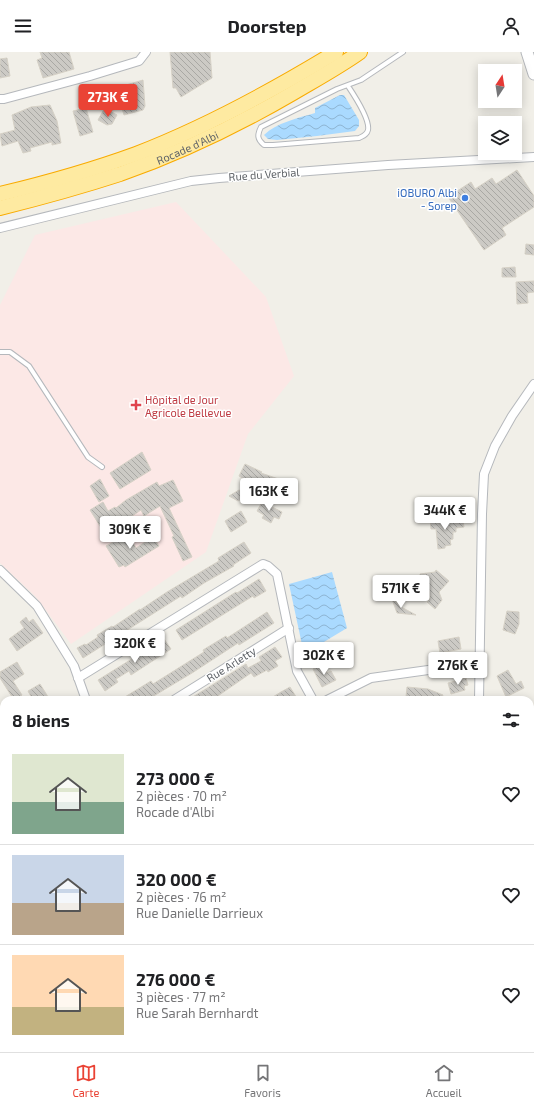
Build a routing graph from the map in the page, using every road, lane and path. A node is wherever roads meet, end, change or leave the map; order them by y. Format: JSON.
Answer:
{"nodes":[{"id":1,"x":146,"y":52,"type":"edge"},
{"id":2,"x":336,"y":52,"type":"edge"},
{"id":3,"x":360,"y":52,"type":"edge"},
{"id":4,"x":402,"y":52,"type":"edge"},
{"id":5,"x":527,"y":52,"type":"edge"},
{"id":6,"x":534,"y":74,"type":"edge"},
{"id":7,"x":348,"y":86,"type":"junction"},
{"id":8,"x":0,"y":99,"type":"edge"},
{"id":9,"x":534,"y":157,"type":"edge"},
{"id":10,"x":0,"y":194,"type":"edge"},
{"id":11,"x":0,"y":208,"type":"edge"},
{"id":12,"x":0,"y":228,"type":"edge"},
{"id":13,"x":0,"y":352,"type":"edge"},
{"id":14,"x":534,"y":384,"type":"edge"},
{"id":15,"x":102,"y":467,"type":"dead end"},
{"id":16,"x":0,"y":570,"type":"edge"},
{"id":17,"x":288,"y":628,"type":"junction"},
{"id":18,"x":480,"y":666,"type":"junction"},
{"id":19,"x":78,"y":678,"type":"junction"},
{"id":20,"x":85,"y":696,"type":"edge"},
{"id":21,"x":180,"y":696,"type":"edge"},
{"id":22,"x":311,"y":696,"type":"edge"},
{"id":23,"x":335,"y":696,"type":"edge"},
{"id":24,"x":479,"y":696,"type":"edge"}],
"edges":[{"from":1,"to":8,"type":"street"},
{"from":2,"to":10,"type":"highway","name":"Rocade d'Albi"},
{"from":3,"to":11,"type":"highway","name":"Rocade d'Albi"},
{"from":4,"to":7,"type":"lane"},
{"from":5,"to":6,"type":"street"},
{"from":7,"to":7,"type":"lane"},
{"from":9,"to":12,"type":"street","name":"Rue du Verbial"},
{"from":13,"to":15,"type":"lane"},
{"from":14,"to":18,"type":"street"},
{"from":16,"to":19,"type":"street"},
{"from":17,"to":19,"type":"street"},
{"from":17,"to":21,"type":"street","name":"Rue Arletty"},
{"from":17,"to":22,"type":"street"},
{"from":18,"to":23,"type":"street"},
{"from":18,"to":24,"type":"street"},
{"from":19,"to":20,"type":"street"}]}
